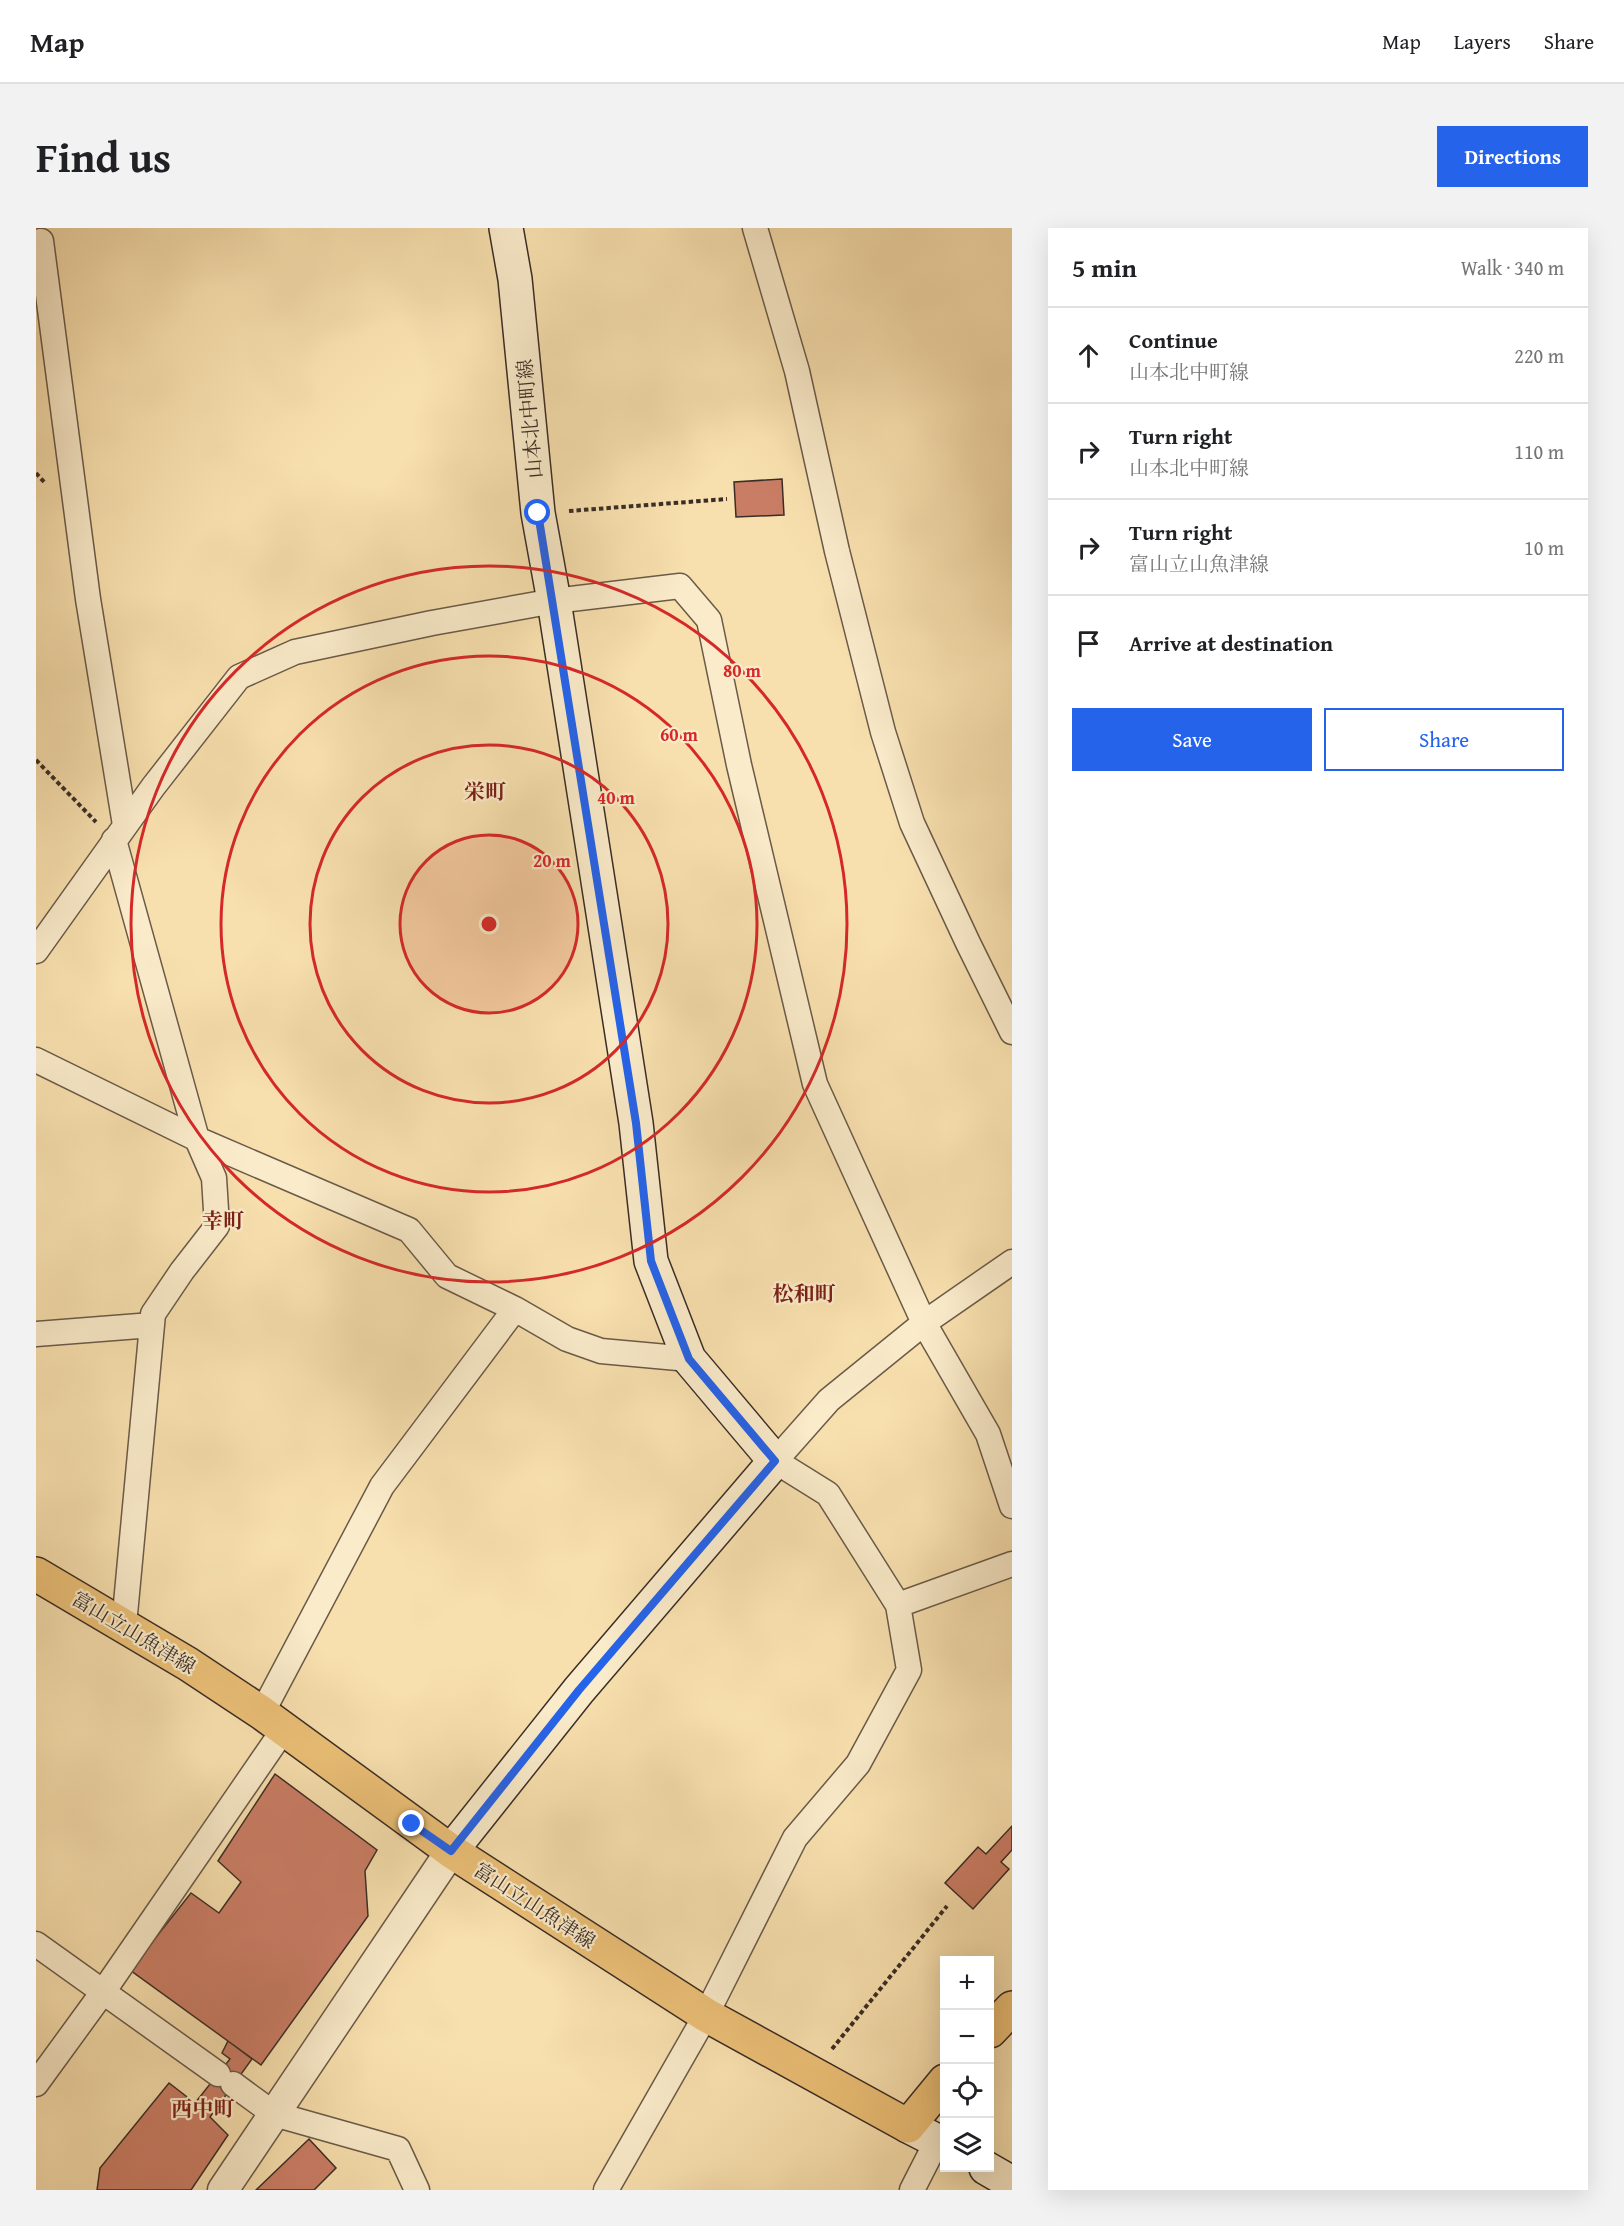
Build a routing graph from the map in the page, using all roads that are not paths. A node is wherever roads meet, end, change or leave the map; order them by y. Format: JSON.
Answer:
{"nodes":[{"id":1,"x":506,"y":228,"type":"edge"},
{"id":2,"x":755,"y":228,"type":"edge"},
{"id":3,"x":41,"y":241,"type":"dead end"},
{"id":4,"x":554,"y":601,"type":"junction"},
{"id":5,"x":120,"y":833,"type":"junction"},
{"id":6,"x":36,"y":951,"type":"edge"},
{"id":7,"x":1012,"y":1032,"type":"edge"},
{"id":8,"x":36,"y":1060,"type":"edge"},
{"id":9,"x":197,"y":1139,"type":"junction"},
{"id":10,"x":1012,"y":1262,"type":"edge"},
{"id":11,"x":514,"y":1310,"type":"junction"},
{"id":12,"x":924,"y":1323,"type":"junction"},
{"id":13,"x":152,"y":1325,"type":"junction"},
{"id":14,"x":36,"y":1334,"type":"edge"},
{"id":15,"x":689,"y":1359,"type":"junction"},
{"id":16,"x":775,"y":1461,"type":"junction"},
{"id":17,"x":1012,"y":1506,"type":"edge"},
{"id":18,"x":1012,"y":1564,"type":"edge"},
{"id":19,"x":36,"y":1574,"type":"edge"},
{"id":20,"x":898,"y":1605,"type":"junction"},
{"id":21,"x":124,"y":1625,"type":"junction"},
{"id":22,"x":273,"y":1721,"type":"junction"},
{"id":23,"x":451,"y":1851,"type":"junction"},
{"id":24,"x":36,"y":1944,"type":"edge"},
{"id":25,"x":103,"y":1992,"type":"junction"},
{"id":26,"x":1012,"y":2008,"type":"edge"},
{"id":27,"x":706,"y":2015,"type":"junction"},
{"id":28,"x":994,"y":2027,"type":"edge"},
{"id":29,"x":36,"y":2084,"type":"edge"},
{"id":30,"x":940,"y":2087,"type":"edge"},
{"id":31,"x":274,"y":2114,"type":"junction"},
{"id":32,"x":908,"y":2126,"type":"junction"},
{"id":33,"x":940,"y":2142,"type":"edge"},
{"id":34,"x":940,"y":2145,"type":"edge"},
{"id":35,"x":993,"y":2172,"type":"edge"},
{"id":36,"x":1012,"y":2182,"type":"edge"},
{"id":37,"x":223,"y":2190,"type":"edge"},
{"id":38,"x":417,"y":2190,"type":"edge"},
{"id":39,"x":606,"y":2190,"type":"edge"},
{"id":40,"x":912,"y":2190,"type":"edge"}],
"edges":[{"from":1,"to":4,"type":"main road","name":"山本北中町線"},
{"from":2,"to":7,"type":"street"},
{"from":3,"to":5,"type":"street"},
{"from":4,"to":5,"type":"street"},
{"from":4,"to":12,"type":"street"},
{"from":4,"to":15,"type":"main road","name":"山本北中町線"},
{"from":5,"to":6,"type":"street"},
{"from":5,"to":9,"type":"street"},
{"from":8,"to":9,"type":"street"},
{"from":9,"to":11,"type":"street"},
{"from":9,"to":13,"type":"street"},
{"from":10,"to":12,"type":"street"},
{"from":11,"to":15,"type":"street"},
{"from":11,"to":22,"type":"street"},
{"from":12,"to":16,"type":"street"},
{"from":12,"to":17,"type":"street"},
{"from":13,"to":14,"type":"street"},
{"from":13,"to":21,"type":"street"},
{"from":15,"to":16,"type":"main road","name":"山本北中町線"},
{"from":16,"to":20,"type":"street"},
{"from":16,"to":23,"type":"main road"},
{"from":18,"to":20,"type":"street"},
{"from":19,"to":21,"type":"main road","name":"富山立山魚津線"},
{"from":20,"to":27,"type":"street"},
{"from":21,"to":22,"type":"main road","name":"富山立山魚津線"},
{"from":22,"to":23,"type":"main road","name":"富山立山魚津線"},
{"from":22,"to":25,"type":"street"},
{"from":23,"to":27,"type":"main road","name":"富山立山魚津線"},
{"from":23,"to":31,"type":"street"},
{"from":24,"to":25,"type":"street"},
{"from":25,"to":29,"type":"street"},
{"from":25,"to":31,"type":"street"},
{"from":26,"to":28,"type":"main road"},
{"from":27,"to":32,"type":"main road","name":"富山立山魚津線"},
{"from":27,"to":39,"type":"street"},
{"from":30,"to":32,"type":"main road"},
{"from":31,"to":37,"type":"street"},
{"from":31,"to":38,"type":"street"},
{"from":32,"to":33,"type":"main road"},
{"from":34,"to":40,"type":"street"},
{"from":35,"to":36,"type":"main road"}]}
